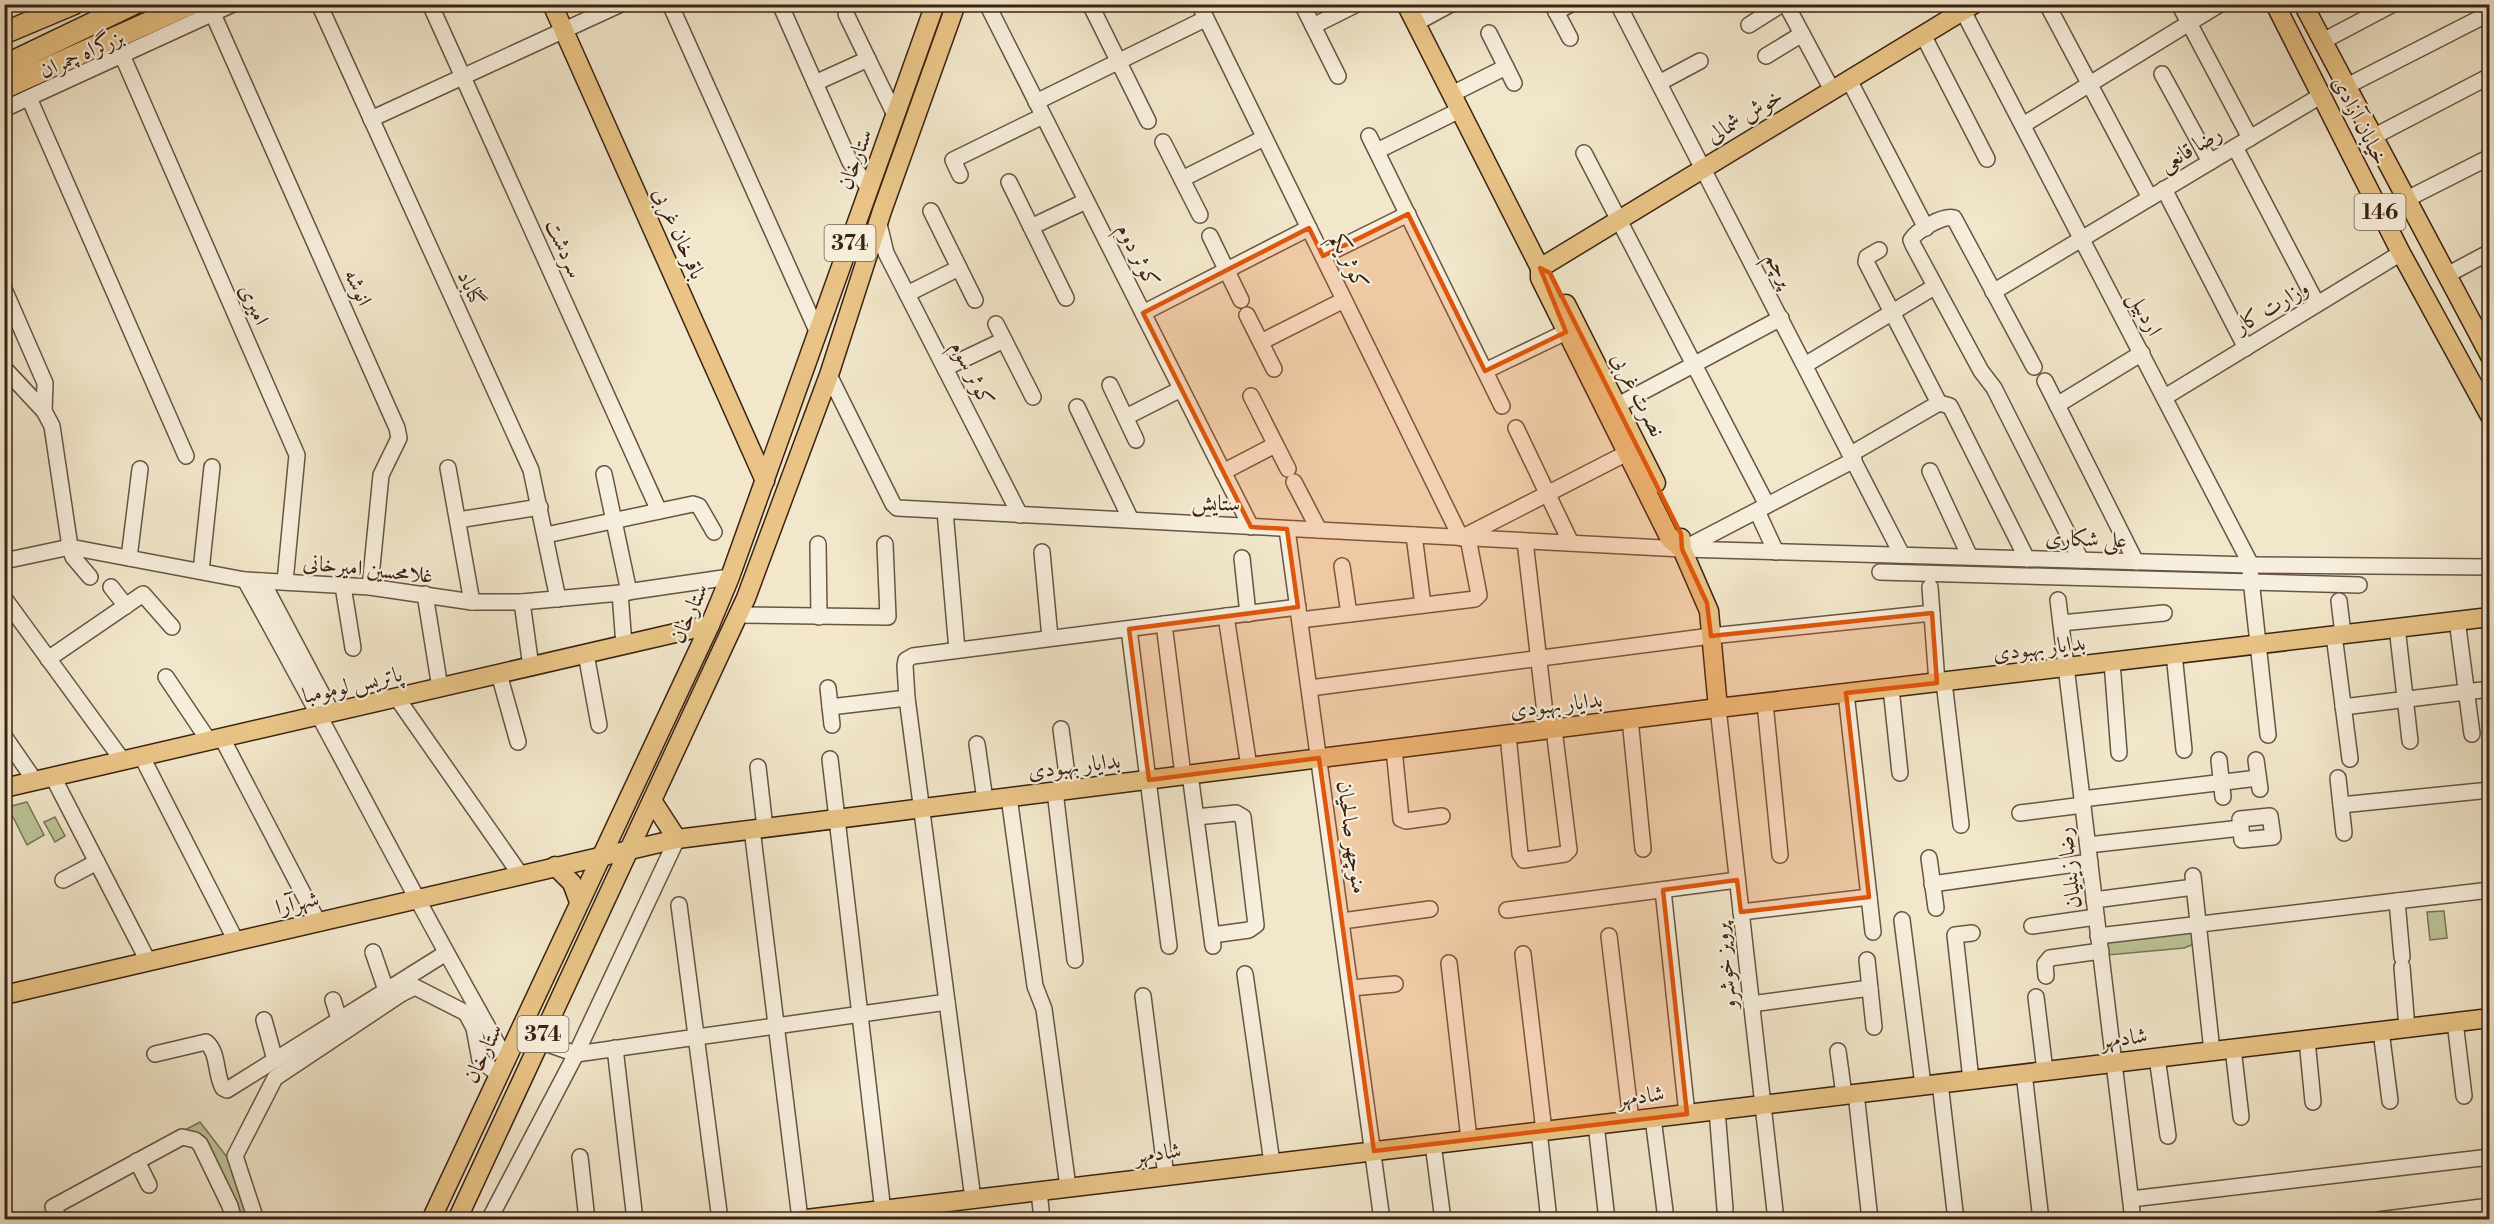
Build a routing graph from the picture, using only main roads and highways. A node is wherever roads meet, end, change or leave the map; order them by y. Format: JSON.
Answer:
{"nodes":[{"id":1,"x":35,"y":4,"type":"edge"},
{"id":2,"x":73,"y":4,"type":"edge"},
{"id":3,"x":107,"y":4,"type":"edge"},
{"id":4,"x":133,"y":4,"type":"edge"},
{"id":5,"x":156,"y":4,"type":"edge"},
{"id":6,"x":190,"y":4,"type":"edge"},
{"id":7,"x":552,"y":4,"type":"edge"},
{"id":8,"x":934,"y":4,"type":"edge"},
{"id":9,"x":957,"y":4,"type":"edge"},
{"id":10,"x":1407,"y":4,"type":"edge"},
{"id":11,"x":2261,"y":4,"type":"edge"},
{"id":12,"x":2275,"y":4,"type":"edge"},
{"id":13,"x":2303,"y":4,"type":"edge"},
{"id":14,"x":2310,"y":4,"type":"edge"},
{"id":15,"x":1960,"y":10,"type":"edge"},
{"id":16,"x":4,"y":18,"type":"edge"},
{"id":17,"x":4,"y":33,"type":"edge"},
{"id":18,"x":2320,"y":37,"type":"junction"},
{"id":19,"x":4,"y":50,"type":"edge"},
{"id":20,"x":4,"y":66,"type":"edge"},
{"id":21,"x":4,"y":78,"type":"edge"},
{"id":22,"x":4,"y":88,"type":"edge"},
{"id":23,"x":2322,"y":95,"type":"junction"},
{"id":24,"x":863,"y":207,"type":"junction"},
{"id":25,"x":880,"y":218,"type":"junction"},
{"id":26,"x":849,"y":245,"type":"junction"},
{"id":27,"x":875,"y":253,"type":"junction"},
{"id":28,"x":1540,"y":268,"type":"junction"},
{"id":29,"x":2485,"y":335,"type":"edge"},
{"id":30,"x":2490,"y":356,"type":"edge"},
{"id":31,"x":2490,"y":416,"type":"edge"},
{"id":32,"x":765,"y":481,"type":"junction"},
{"id":33,"x":1682,"y":549,"type":"junction"},
{"id":34,"x":2490,"y":617,"type":"edge"},
{"id":35,"x":710,"y":625,"type":"junction"},
{"id":36,"x":1718,"y":708,"type":"junction"},
{"id":37,"x":4,"y":788,"type":"edge"},
{"id":38,"x":653,"y":802,"type":"junction"},
{"id":39,"x":677,"y":839,"type":"junction"},
{"id":40,"x":630,"y":849,"type":"junction"},
{"id":41,"x":601,"y":855,"type":"junction"},
{"id":42,"x":555,"y":866,"type":"junction"},
{"id":43,"x":579,"y":902,"type":"junction"},
{"id":44,"x":4,"y":995,"type":"edge"},
{"id":45,"x":2490,"y":1018,"type":"edge"},
{"id":46,"x":934,"y":1211,"type":"edge"},
{"id":47,"x":884,"y":1214,"type":"edge"},
{"id":48,"x":799,"y":1219,"type":"edge"},
{"id":49,"x":431,"y":1220,"type":"edge"},
{"id":50,"x":457,"y":1220,"type":"edge"}],
"edges":[{"from":1,"to":16,"type":"highway"},
{"from":2,"to":17,"type":"highway"},
{"from":3,"to":19,"type":"highway","name":"بزرگراه چمران"},
{"from":4,"to":20,"type":"highway","name":"بزرگراه چمران"},
{"from":5,"to":21,"type":"highway"},
{"from":6,"to":22,"type":"highway","name":"بزرگراه چمران"},
{"from":7,"to":32,"type":"main road","name":"باقرخان غربی"},
{"from":8,"to":24,"type":"main road","name":"ستارخان","number":"374"},
{"from":9,"to":25,"type":"main road","name":"ستارخان","number":"374"},
{"from":10,"to":28,"type":"main road","name":"نصرت غربی"},
{"from":11,"to":23,"type":"main road"},
{"from":12,"to":23,"type":"main road","name":"خیابان آزادی","number":"146"},
{"from":13,"to":18,"type":"main road","name":"خیابان آزادی","number":"146"},
{"from":14,"to":18,"type":"main road"},
{"from":15,"to":28,"type":"main road","name":"خوش شمالی"},
{"from":18,"to":29,"type":"main road","name":"خیابان آزادی","number":"146"},
{"from":23,"to":31,"type":"main road","name":"خیابان آزادی","number":"146"},
{"from":24,"to":25,"type":"main road"},
{"from":24,"to":26,"type":"main road","name":"ستارخان","number":"374"},
{"from":25,"to":27,"type":"main road","name":"ستارخان","number":"374"},
{"from":26,"to":27,"type":"main road"},
{"from":26,"to":32,"type":"main road","name":"ستارخان","number":"374"},
{"from":27,"to":38,"type":"main road","name":"ستارخان","number":"374"},
{"from":28,"to":33,"type":"main road","name":"نصرت غربی"},
{"from":28,"to":33,"type":"main road","name":"نصرت غربی"},
{"from":29,"to":30,"type":"main road","name":"خیابان آزادی","number":"146"},
{"from":32,"to":35,"type":"main road","name":"ستارخان","number":"374"},
{"from":33,"to":36,"type":"main road","name":"نصرت غربی"},
{"from":34,"to":36,"type":"main road","name":"بدایار بهبودی"},
{"from":35,"to":37,"type":"main road","name":"پاتریس لومومبا"},
{"from":35,"to":41,"type":"main road","name":"ستارخان","number":"374"},
{"from":36,"to":39,"type":"main road","name":"بدایار بهبودی"},
{"from":38,"to":39,"type":"main road"},
{"from":38,"to":40,"type":"main road","name":"ستارخان","number":"374"},
{"from":39,"to":40,"type":"main road","name":"بدایار بهبودی"},
{"from":40,"to":41,"type":"main road","name":"بدایار بهبودی"},
{"from":40,"to":50,"type":"main road","name":"ستارخان","number":"374"},
{"from":41,"to":42,"type":"main road","name":"شهرآرا"},
{"from":41,"to":43,"type":"main road","name":"ستارخان","number":"374"},
{"from":42,"to":43,"type":"main road"},
{"from":42,"to":44,"type":"main road","name":"شهرآرا"},
{"from":43,"to":49,"type":"main road","name":"ستارخان","number":"374"},
{"from":45,"to":46,"type":"main road","name":"شادمهر"},
{"from":46,"to":47,"type":"main road","name":"شادمهر"},
{"from":47,"to":48,"type":"main road","name":"شادمهر"}]}
